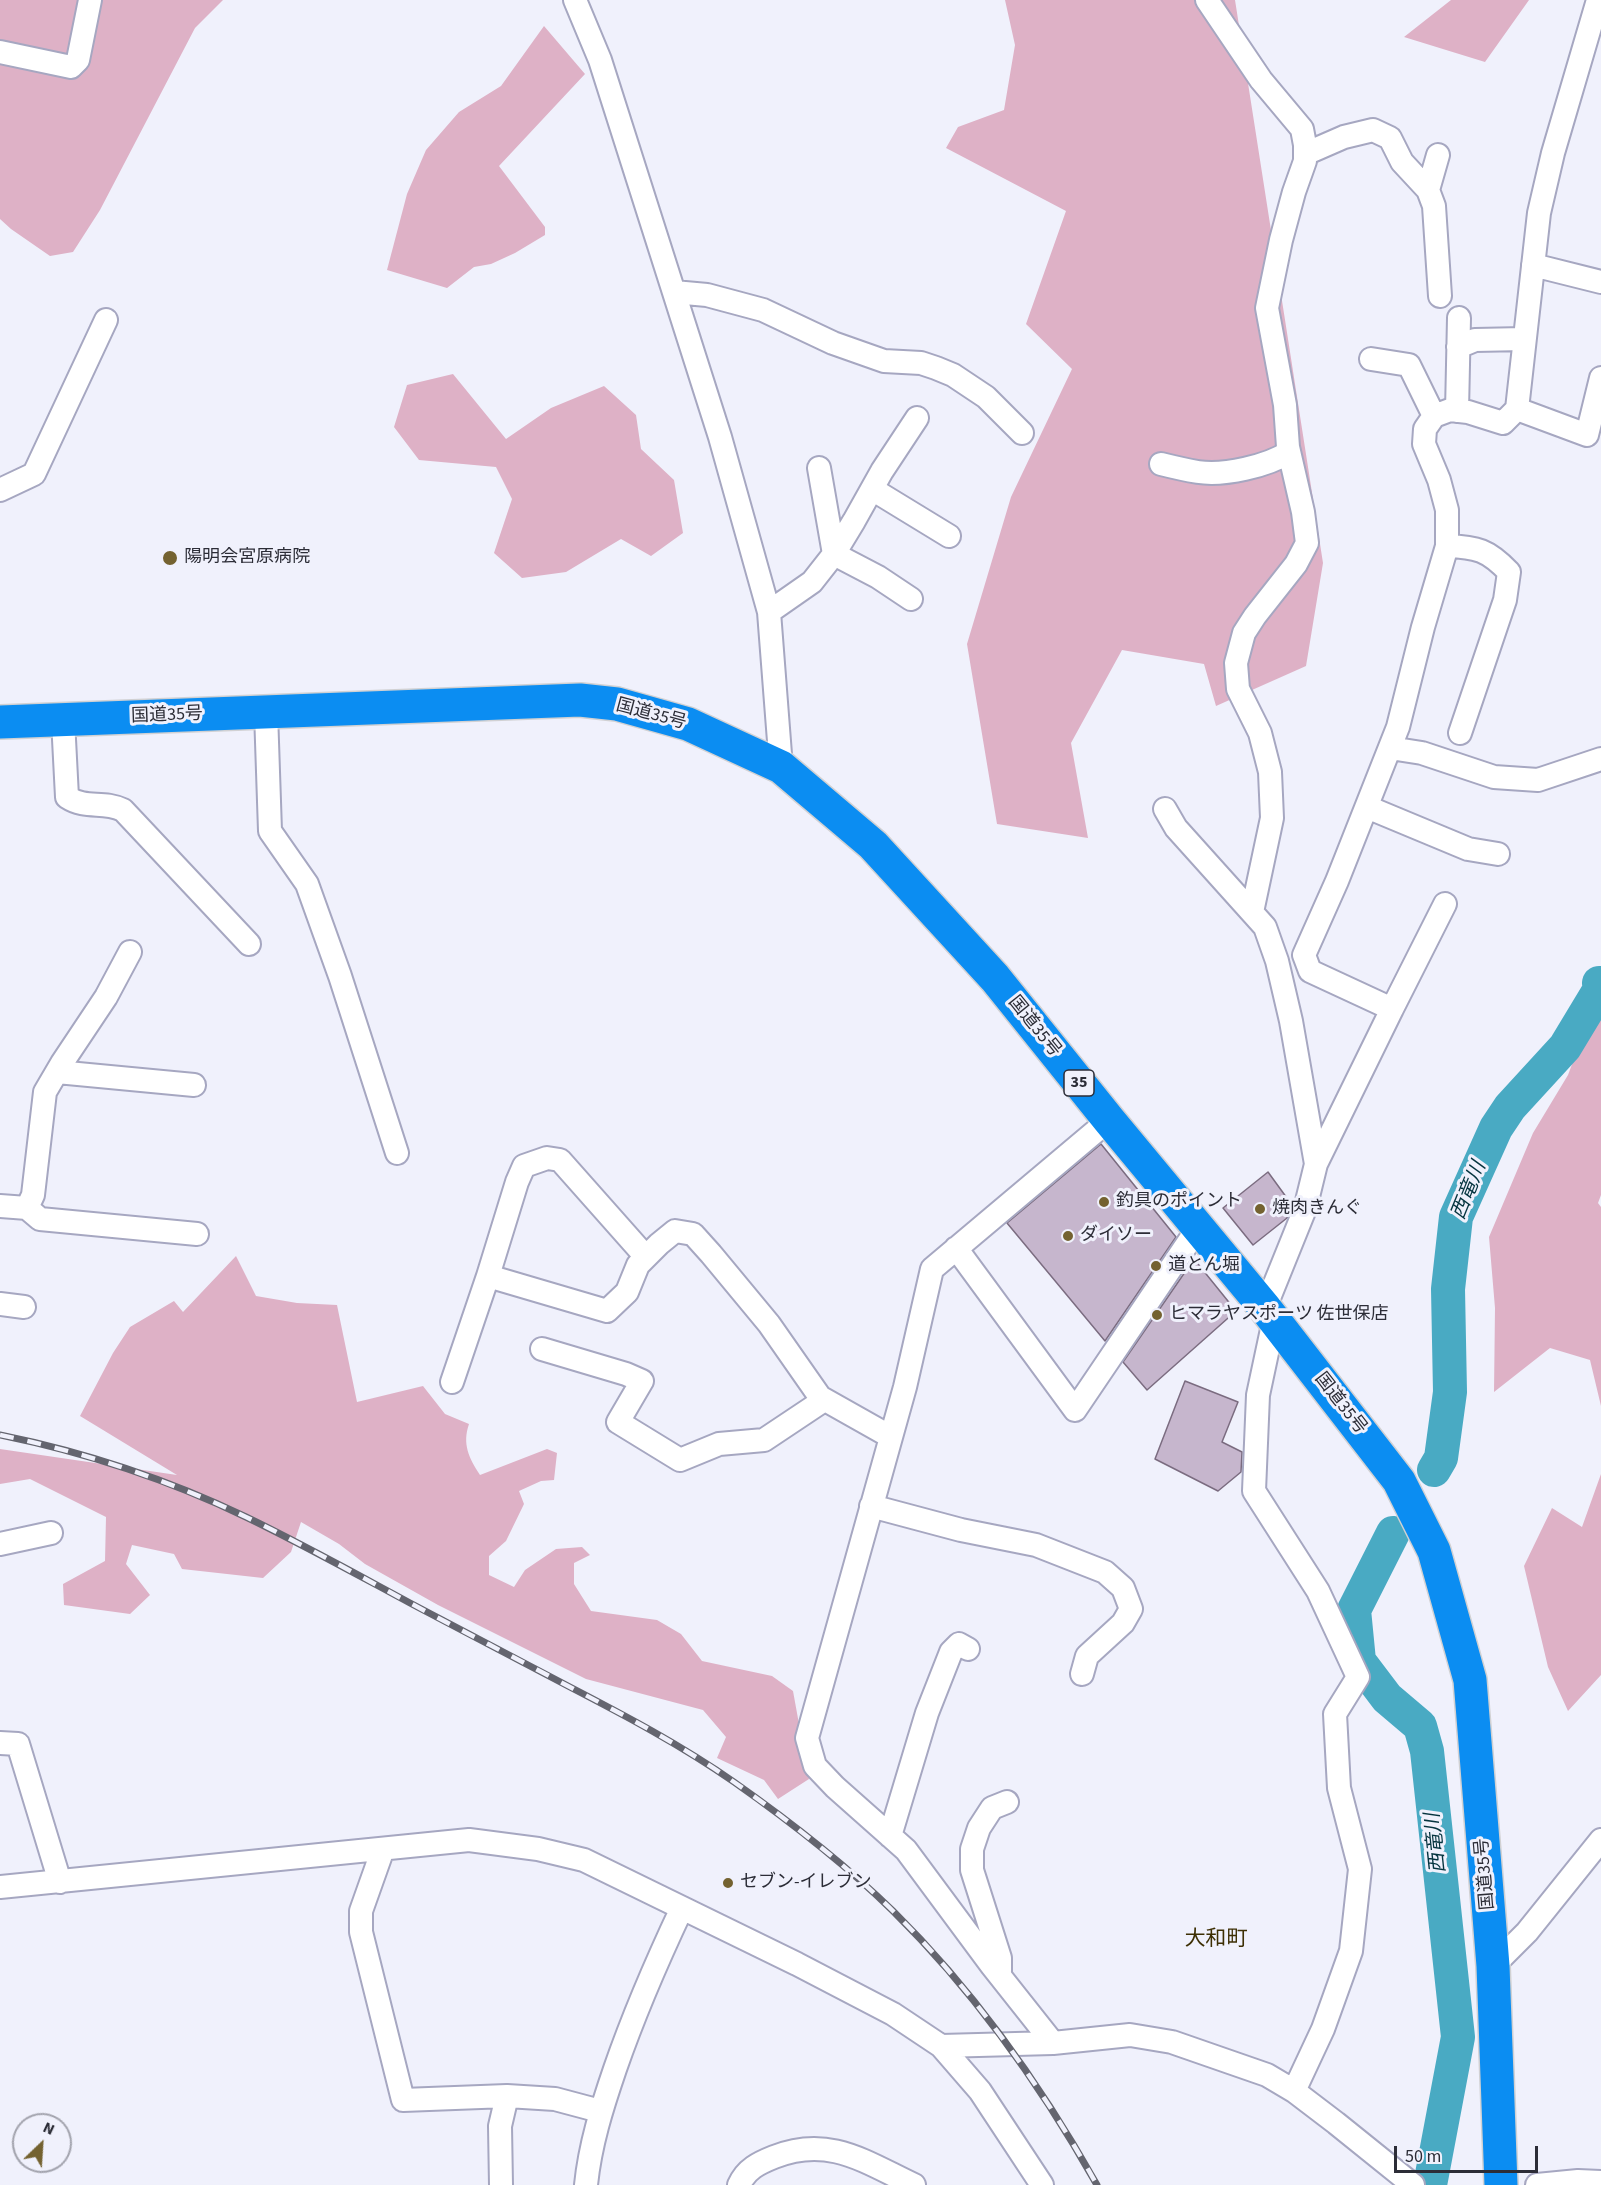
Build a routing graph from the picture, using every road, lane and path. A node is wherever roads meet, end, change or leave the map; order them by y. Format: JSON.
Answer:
{"nodes":[{"id":1,"x":90,"y":0,"type":"edge"},
{"id":2,"x":575,"y":0,"type":"edge"},
{"id":3,"x":1207,"y":0,"type":"edge"},
{"id":4,"x":1598,"y":0,"type":"edge"},
{"id":5,"x":0,"y":52,"type":"edge"},
{"id":6,"x":1305,"y":154,"type":"junction"},
{"id":7,"x":1438,"y":155,"type":"dead end"},
{"id":8,"x":1428,"y":190,"type":"junction"},
{"id":9,"x":1533,"y":265,"type":"junction"},
{"id":10,"x":1601,"y":282,"type":"edge"},
{"id":11,"x":674,"y":292,"type":"junction"},
{"id":12,"x":1440,"y":296,"type":"dead end"},
{"id":13,"x":1459,"y":318,"type":"dead end"},
{"id":14,"x":106,"y":320,"type":"dead end"},
{"id":15,"x":1524,"y":339,"type":"junction"},
{"id":16,"x":1458,"y":347,"type":"junction"},
{"id":17,"x":1371,"y":359,"type":"dead end"},
{"id":18,"x":1601,"y":378,"type":"edge"},
{"id":19,"x":1516,"y":410,"type":"junction"},
{"id":20,"x":1457,"y":411,"type":"junction"},
{"id":21,"x":1434,"y":416,"type":"junction"},
{"id":22,"x":917,"y":418,"type":"dead end"},
{"id":23,"x":1022,"y":433,"type":"dead end"},
{"id":24,"x":1289,"y":452,"type":"junction"},
{"id":25,"x":1161,"y":464,"type":"dead end"},
{"id":26,"x":819,"y":468,"type":"dead end"},
{"id":27,"x":872,"y":489,"type":"junction"},
{"id":28,"x":0,"y":490,"type":"edge"},
{"id":29,"x":949,"y":536,"type":"dead end"},
{"id":30,"x":1447,"y":546,"type":"junction"},
{"id":31,"x":834,"y":554,"type":"junction"},
{"id":32,"x":911,"y":599,"type":"dead end"},
{"id":33,"x":769,"y":612,"type":"junction"},
{"id":34,"x":266,"y":712,"type":"junction"},
{"id":35,"x":63,"y":720,"type":"junction"},
{"id":36,"x":0,"y":723,"type":"edge"},
{"id":37,"x":1460,"y":733,"type":"dead end"},
{"id":38,"x":1390,"y":748,"type":"junction"},
{"id":39,"x":1601,"y":759,"type":"edge"},
{"id":40,"x":781,"y":767,"type":"junction"},
{"id":41,"x":1366,"y":807,"type":"junction"},
{"id":42,"x":1165,"y":809,"type":"dead end"},
{"id":43,"x":1498,"y":854,"type":"dead end"},
{"id":44,"x":1445,"y":904,"type":"dead end"},
{"id":45,"x":1252,"y":912,"type":"junction"},
{"id":46,"x":249,"y":944,"type":"dead end"},
{"id":47,"x":130,"y":952,"type":"dead end"},
{"id":48,"x":1392,"y":1009,"type":"junction"},
{"id":49,"x":57,"y":1072,"type":"junction"},
{"id":50,"x":194,"y":1085,"type":"dead end"},
{"id":51,"x":1109,"y":1120,"type":"junction"},
{"id":52,"x":397,"y":1153,"type":"dead end"},
{"id":53,"x":1316,"y":1164,"type":"junction"},
{"id":54,"x":0,"y":1206,"type":"edge"},
{"id":55,"x":27,"y":1208,"type":"junction"},
{"id":56,"x":1198,"y":1228,"type":"junction"},
{"id":57,"x":197,"y":1234,"type":"dead end"},
{"id":58,"x":956,"y":1248,"type":"junction"},
{"id":59,"x":646,"y":1257,"type":"junction"},
{"id":60,"x":488,"y":1276,"type":"junction"},
{"id":61,"x":0,"y":1304,"type":"edge"},
{"id":62,"x":24,"y":1307,"type":"dead end"},
{"id":63,"x":1270,"y":1314,"type":"junction"},
{"id":64,"x":542,"y":1349,"type":"dead end"},
{"id":65,"x":452,"y":1382,"type":"dead end"},
{"id":66,"x":824,"y":1400,"type":"junction"},
{"id":67,"x":891,"y":1437,"type":"junction"},
{"id":68,"x":871,"y":1506,"type":"junction"},
{"id":69,"x":51,"y":1533,"type":"dead end"},
{"id":70,"x":0,"y":1544,"type":"edge"},
{"id":71,"x":968,"y":1649,"type":"dead end"},
{"id":72,"x":1082,"y":1674,"type":"dead end"},
{"id":73,"x":0,"y":1743,"type":"edge"},
{"id":74,"x":1007,"y":1802,"type":"dead end"},
{"id":75,"x":890,"y":1836,"type":"junction"},
{"id":76,"x":1601,"y":1840,"type":"edge"},
{"id":77,"x":383,"y":1849,"type":"junction"},
{"id":78,"x":60,"y":1882,"type":"junction"},
{"id":79,"x":0,"y":1887,"type":"edge"},
{"id":80,"x":681,"y":1908,"type":"junction"},
{"id":81,"x":1493,"y":1966,"type":"junction"},
{"id":82,"x":999,"y":1975,"type":"junction"},
{"id":83,"x":1053,"y":2043,"type":"junction"},
{"id":84,"x":941,"y":2046,"type":"junction"},
{"id":85,"x":1294,"y":2091,"type":"junction"},
{"id":86,"x":507,"y":2096,"type":"junction"},
{"id":87,"x":600,"y":2111,"type":"junction"},
{"id":88,"x":1601,"y":2182,"type":"edge"},
{"id":89,"x":1412,"y":2184,"type":"edge"},
{"id":90,"x":501,"y":2185,"type":"edge"},
{"id":91,"x":586,"y":2185,"type":"edge"},
{"id":92,"x":739,"y":2185,"type":"edge"},
{"id":93,"x":914,"y":2185,"type":"edge"},
{"id":94,"x":1042,"y":2185,"type":"edge"},
{"id":95,"x":1501,"y":2185,"type":"edge"},
{"id":96,"x":1537,"y":2185,"type":"edge"}],
"edges":[{"from":1,"to":5,"type":"street"},
{"from":2,"to":11,"type":"street"},
{"from":3,"to":6,"type":"street"},
{"from":4,"to":9,"type":"street"},
{"from":6,"to":8,"type":"street"},
{"from":6,"to":24,"type":"street"},
{"from":7,"to":8,"type":"street"},
{"from":8,"to":12,"type":"street"},
{"from":9,"to":10,"type":"street"},
{"from":9,"to":15,"type":"street"},
{"from":11,"to":23,"type":"street"},
{"from":11,"to":33,"type":"street"},
{"from":13,"to":16,"type":"street"},
{"from":14,"to":28,"type":"street"},
{"from":15,"to":16,"type":"street"},
{"from":15,"to":19,"type":"street"},
{"from":16,"to":20,"type":"street"},
{"from":17,"to":21,"type":"street"},
{"from":18,"to":19,"type":"street"},
{"from":19,"to":20,"type":"street"},
{"from":20,"to":21,"type":"street"},
{"from":21,"to":30,"type":"street"},
{"from":22,"to":27,"type":"street"},
{"from":24,"to":25,"type":"street"},
{"from":24,"to":45,"type":"street"},
{"from":26,"to":31,"type":"street"},
{"from":27,"to":29,"type":"street"},
{"from":27,"to":31,"type":"street"},
{"from":30,"to":37,"type":"street"},
{"from":30,"to":38,"type":"street"},
{"from":31,"to":32,"type":"street"},
{"from":31,"to":33,"type":"street"},
{"from":33,"to":40,"type":"street"},
{"from":34,"to":35,"type":"highway","name":"国道35号","number":"35"},
{"from":34,"to":40,"type":"highway","name":"国道35号","number":"35"},
{"from":34,"to":52,"type":"street"},
{"from":35,"to":36,"type":"highway","name":"国道35号","number":"35"},
{"from":35,"to":46,"type":"street"},
{"from":38,"to":39,"type":"street"},
{"from":38,"to":41,"type":"street"},
{"from":40,"to":51,"type":"highway","name":"国道35号","number":"35"},
{"from":41,"to":43,"type":"street"},
{"from":41,"to":48,"type":"street"},
{"from":42,"to":45,"type":"street"},
{"from":44,"to":48,"type":"street"},
{"from":45,"to":53,"type":"street"},
{"from":47,"to":49,"type":"street"},
{"from":48,"to":53,"type":"street"},
{"from":49,"to":50,"type":"street"},
{"from":49,"to":55,"type":"street"},
{"from":51,"to":56,"type":"highway","name":"国道35号","number":"35"},
{"from":51,"to":58,"type":"street"},
{"from":53,"to":63,"type":"street"},
{"from":54,"to":55,"type":"street"},
{"from":55,"to":57,"type":"street"},
{"from":56,"to":58,"type":"street"},
{"from":56,"to":63,"type":"highway","name":"国道35号","number":"35"},
{"from":58,"to":67,"type":"street"},
{"from":59,"to":60,"type":"street"},
{"from":59,"to":60,"type":"street"},
{"from":59,"to":66,"type":"street"},
{"from":60,"to":65,"type":"street"},
{"from":61,"to":62,"type":"street"},
{"from":63,"to":81,"type":"highway","name":"国道35号","number":"35"},
{"from":63,"to":85,"type":"street"},
{"from":64,"to":66,"type":"street"},
{"from":66,"to":67,"type":"street"},
{"from":67,"to":68,"type":"street"},
{"from":68,"to":72,"type":"street"},
{"from":68,"to":75,"type":"street"},
{"from":69,"to":70,"type":"street"},
{"from":71,"to":75,"type":"street"},
{"from":73,"to":78,"type":"street"},
{"from":74,"to":82,"type":"street"},
{"from":75,"to":82,"type":"street"},
{"from":76,"to":81,"type":"street"},
{"from":77,"to":78,"type":"street"},
{"from":77,"to":80,"type":"street"},
{"from":77,"to":86,"type":"street"},
{"from":78,"to":79,"type":"street"},
{"from":80,"to":84,"type":"street"},
{"from":80,"to":87,"type":"street"},
{"from":81,"to":95,"type":"highway","name":"国道35号","number":"35"},
{"from":82,"to":83,"type":"street"},
{"from":83,"to":84,"type":"street"},
{"from":83,"to":85,"type":"street"},
{"from":84,"to":94,"type":"street"},
{"from":85,"to":89,"type":"street"},
{"from":86,"to":87,"type":"street"},
{"from":86,"to":90,"type":"street"},
{"from":87,"to":91,"type":"street"},
{"from":88,"to":96,"type":"street"},
{"from":92,"to":93,"type":"street"}]}
